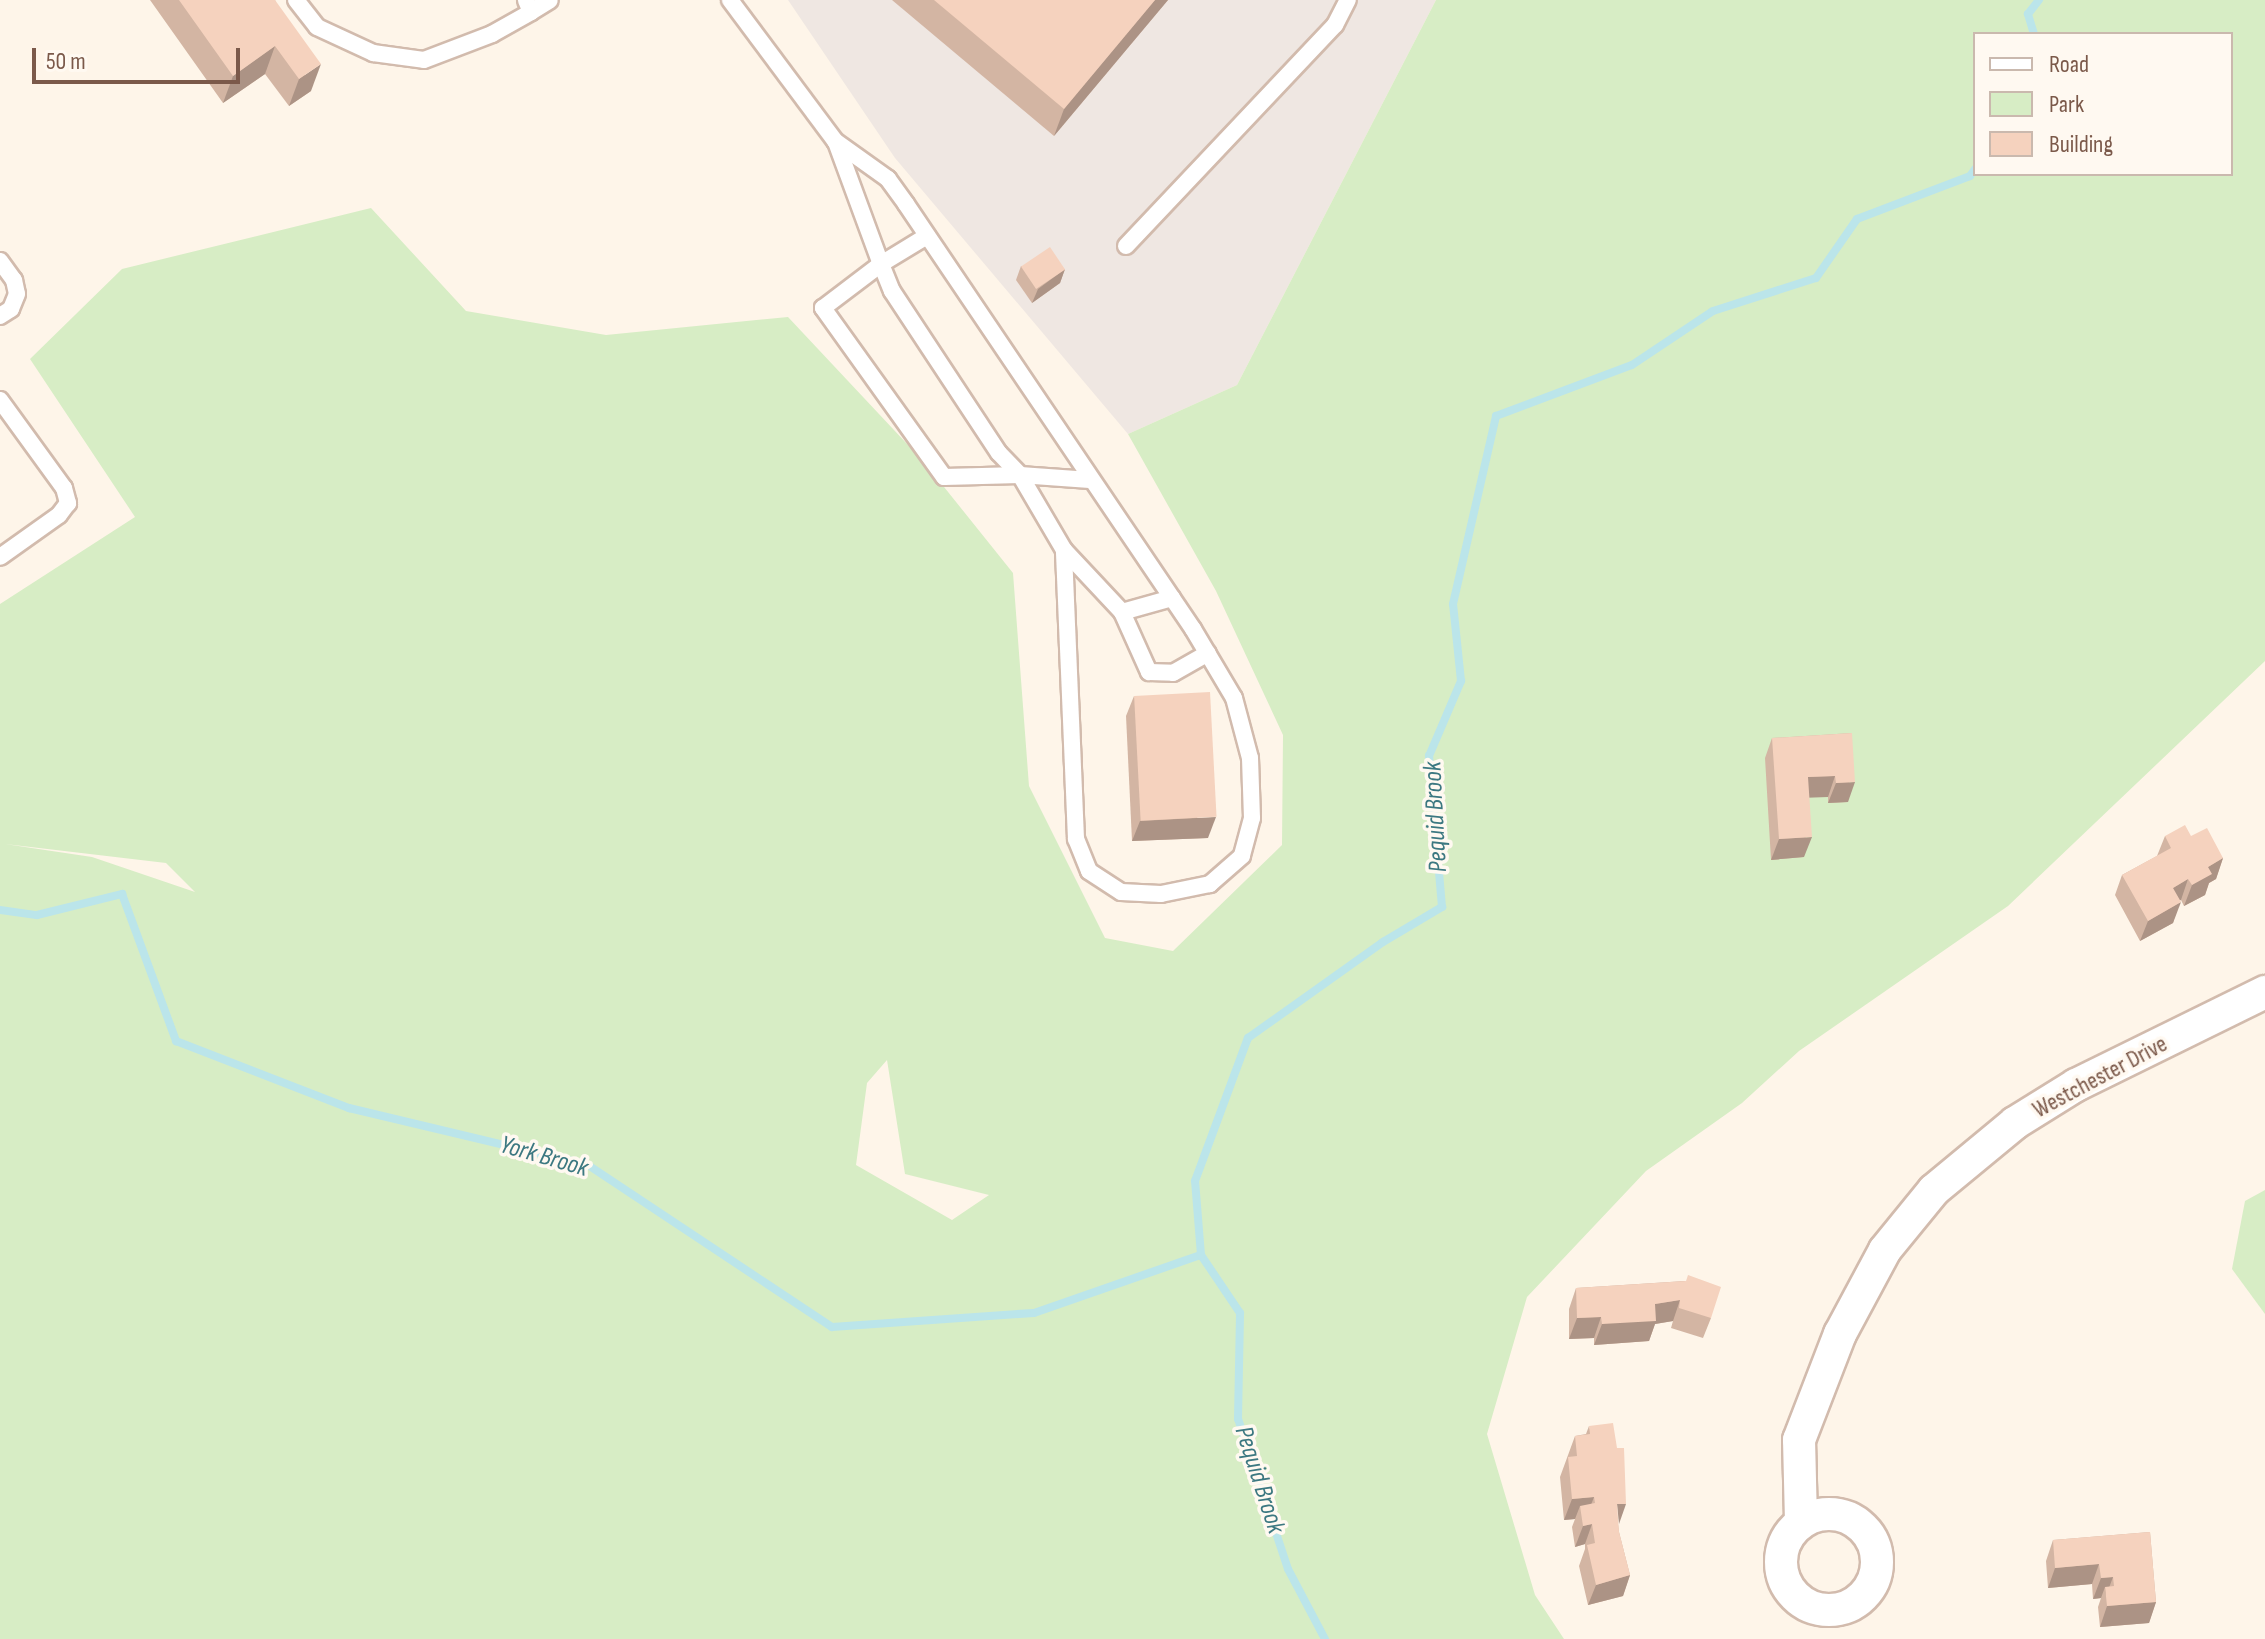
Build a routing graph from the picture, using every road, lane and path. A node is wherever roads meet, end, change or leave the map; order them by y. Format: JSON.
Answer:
{"nodes":[{"id":1,"x":296,"y":0,"type":"edge"},
{"id":2,"x":550,"y":0,"type":"edge"},
{"id":3,"x":730,"y":0,"type":"edge"},
{"id":4,"x":1348,"y":0,"type":"edge"},
{"id":5,"x":529,"y":6,"type":"edge"},
{"id":6,"x":835,"y":141,"type":"junction"},
{"id":7,"x":927,"y":236,"type":"junction"},
{"id":8,"x":1126,"y":246,"type":"dead end"},
{"id":9,"x":0,"y":261,"type":"edge"},
{"id":10,"x":881,"y":264,"type":"junction"},
{"id":11,"x":0,"y":316,"type":"edge"},
{"id":12,"x":0,"y":400,"type":"edge"},
{"id":13,"x":1020,"y":475,"type":"junction"},
{"id":14,"x":1090,"y":480,"type":"junction"},
{"id":15,"x":1064,"y":550,"type":"junction"},
{"id":16,"x":0,"y":557,"type":"edge"},
{"id":17,"x":1172,"y":598,"type":"junction"},
{"id":18,"x":1122,"y":612,"type":"junction"},
{"id":19,"x":1208,"y":653,"type":"junction"},
{"id":20,"x":2265,"y":992,"type":"edge"},
{"id":21,"x":1801,"y":1521,"type":"dead end"}],
"edges":[{"from":1,"to":5,"type":"lane"},
{"from":2,"to":5,"type":"lane"},
{"from":3,"to":6,"type":"lane"},
{"from":4,"to":8,"type":"lane"},
{"from":6,"to":7,"type":"lane"},
{"from":6,"to":10,"type":"lane"},
{"from":7,"to":10,"type":"lane"},
{"from":7,"to":14,"type":"lane"},
{"from":9,"to":11,"type":"lane"},
{"from":10,"to":13,"type":"lane"},
{"from":10,"to":13,"type":"lane"},
{"from":12,"to":16,"type":"lane"},
{"from":13,"to":14,"type":"lane"},
{"from":13,"to":15,"type":"lane"},
{"from":14,"to":17,"type":"lane"},
{"from":15,"to":18,"type":"lane"},
{"from":15,"to":19,"type":"lane"},
{"from":17,"to":18,"type":"lane"},
{"from":17,"to":19,"type":"lane"},
{"from":18,"to":19,"type":"lane"},
{"from":20,"to":21,"type":"street","name":"Westchester Drive"}]}
